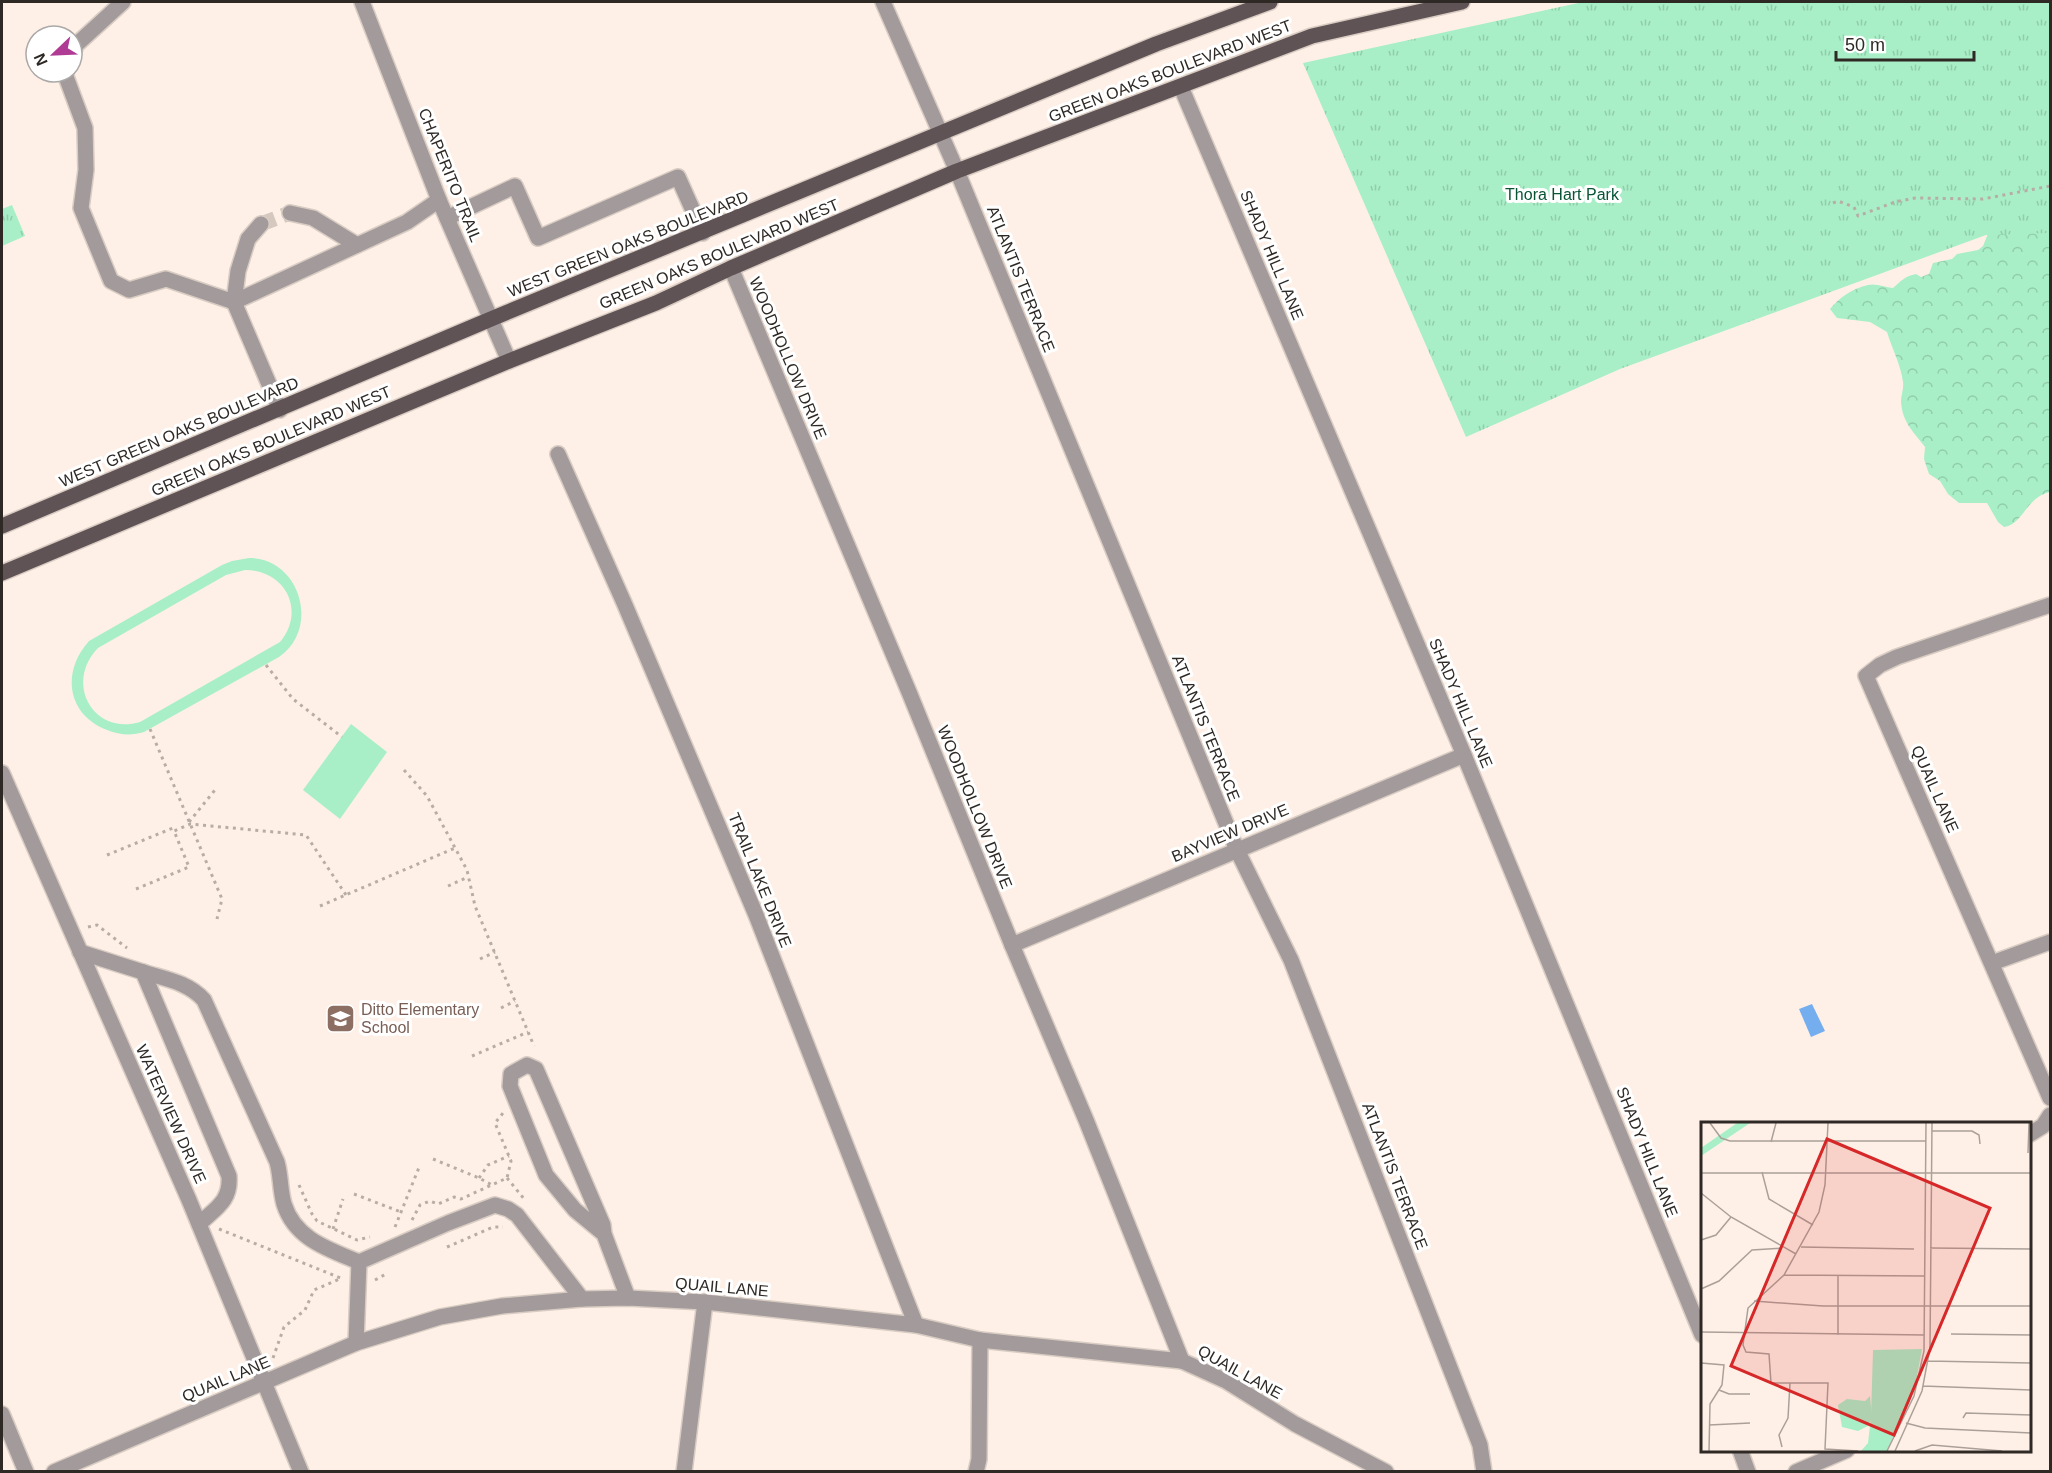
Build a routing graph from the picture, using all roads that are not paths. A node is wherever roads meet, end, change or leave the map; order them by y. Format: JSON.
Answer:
{"nodes":[{"id":1,"x":123,"y":2,"type":"edge"},
{"id":2,"x":362,"y":2,"type":"edge"},
{"id":3,"x":883,"y":2,"type":"edge"},
{"id":4,"x":1270,"y":2,"type":"edge"},
{"id":5,"x":1462,"y":2,"type":"edge"},
{"id":6,"x":84,"y":38,"type":"edge"},
{"id":7,"x":69,"y":84,"type":"edge"},
{"id":8,"x":1181,"y":87,"type":"junction"},
{"id":9,"x":941,"y":134,"type":"junction"},
{"id":10,"x":957,"y":171,"type":"junction"},
{"id":11,"x":439,"y":200,"type":"junction"},
{"id":12,"x":290,"y":213,"type":"tunnel mouth"},
{"id":13,"x":447,"y":218,"type":"junction"},
{"id":14,"x":261,"y":224,"type":"tunnel mouth"},
{"id":15,"x":703,"y":233,"type":"junction"},
{"id":16,"x":357,"y":245,"type":"junction"},
{"id":17,"x":730,"y":268,"type":"junction"},
{"id":18,"x":234,"y":302,"type":"junction"},
{"id":19,"x":491,"y":319,"type":"junction"},
{"id":20,"x":509,"y":361,"type":"junction"},
{"id":21,"x":280,"y":410,"type":"junction"},
{"id":22,"x":558,"y":454,"type":"dead end"},
{"id":23,"x":2,"y":526,"type":"edge"},
{"id":24,"x":2,"y":573,"type":"edge"},
{"id":25,"x":2050,"y":604,"type":"edge"},
{"id":26,"x":1464,"y":755,"type":"junction"},
{"id":27,"x":2,"y":773,"type":"edge"},
{"id":28,"x":1237,"y":850,"type":"junction"},
{"id":29,"x":2050,"y":942,"type":"edge"},
{"id":30,"x":1012,"y":945,"type":"junction"},
{"id":31,"x":80,"y":952,"type":"junction"},
{"id":32,"x":1992,"y":963,"type":"junction"},
{"id":33,"x":143,"y":972,"type":"junction"},
{"id":34,"x":2050,"y":1098,"type":"edge"},
{"id":35,"x":2050,"y":1115,"type":"edge"},
{"id":36,"x":2031,"y":1133,"type":"edge"},
{"id":37,"x":199,"y":1224,"type":"junction"},
{"id":38,"x":604,"y":1234,"type":"junction"},
{"id":39,"x":359,"y":1262,"type":"junction"},
{"id":40,"x":628,"y":1298,"type":"junction"},
{"id":41,"x":582,"y":1299,"type":"junction"},
{"id":42,"x":705,"y":1302,"type":"junction"},
{"id":43,"x":916,"y":1325,"type":"junction"},
{"id":44,"x":1701,"y":1333,"type":"edge"},
{"id":45,"x":980,"y":1340,"type":"junction"},
{"id":46,"x":356,"y":1343,"type":"junction"},
{"id":47,"x":1182,"y":1361,"type":"junction"},
{"id":48,"x":264,"y":1383,"type":"junction"},
{"id":49,"x":2,"y":1414,"type":"edge"},
{"id":50,"x":1741,"y":1452,"type":"edge"},
{"id":51,"x":1842,"y":1452,"type":"edge"},
{"id":52,"x":979,"y":1467,"type":"edge"},
{"id":53,"x":26,"y":1472,"type":"edge"},
{"id":54,"x":54,"y":1472,"type":"edge"},
{"id":55,"x":301,"y":1472,"type":"edge"},
{"id":56,"x":684,"y":1472,"type":"edge"},
{"id":57,"x":1386,"y":1472,"type":"edge"},
{"id":58,"x":1484,"y":1472,"type":"edge"},
{"id":59,"x":1748,"y":1472,"type":"edge"},
{"id":60,"x":1796,"y":1472,"type":"edge"}],
"edges":[{"from":1,"to":6,"type":"street"},
{"from":2,"to":11,"type":"street","name":"CHAPERITO TRAIL"},
{"from":3,"to":9,"type":"street","name":"ATLANTIS TERRACE"},
{"from":4,"to":9,"type":"main road","name":"WEST GREEN OAKS BOULEVARD"},
{"from":5,"to":8,"type":"main road","name":"GREEN OAKS BOULEVARD WEST"},
{"from":7,"to":18,"type":"street"},
{"from":8,"to":10,"type":"main road","name":"GREEN OAKS BOULEVARD WEST"},
{"from":8,"to":26,"type":"street","name":"SHADY HILL LANE"},
{"from":9,"to":10,"type":"street","name":"ATLANTIS TERRACE"},
{"from":9,"to":15,"type":"main road","name":"WEST GREEN OAKS BOULEVARD"},
{"from":10,"to":17,"type":"main road","name":"GREEN OAKS BOULEVARD WEST"},
{"from":10,"to":28,"type":"street","name":"ATLANTIS TERRACE"},
{"from":11,"to":13,"type":"street","name":"CHAPERITO TRAIL"},
{"from":11,"to":16,"type":"street"},
{"from":12,"to":16,"type":"street"},
{"from":13,"to":15,"type":"street"},
{"from":13,"to":19,"type":"street","name":"CHAPERITO TRAIL"},
{"from":14,"to":18,"type":"street"},
{"from":15,"to":19,"type":"main road","name":"WEST GREEN OAKS BOULEVARD"},
{"from":16,"to":18,"type":"street"},
{"from":17,"to":20,"type":"main road","name":"GREEN OAKS BOULEVARD WEST"},
{"from":17,"to":30,"type":"street","name":"WOODHOLLOW DRIVE"},
{"from":18,"to":21,"type":"street"},
{"from":19,"to":20,"type":"street","name":"CHAPERITO TRAIL"},
{"from":19,"to":21,"type":"main road","name":"WEST GREEN OAKS BOULEVARD"},
{"from":20,"to":24,"type":"main road","name":"GREEN OAKS BOULEVARD WEST"},
{"from":21,"to":23,"type":"main road","name":"WEST GREEN OAKS BOULEVARD"},
{"from":22,"to":43,"type":"street","name":"TRAIL LAKE DRIVE"},
{"from":25,"to":32,"type":"street","name":"QUAIL LANE"},
{"from":26,"to":28,"type":"street","name":"BAYVIEW DRIVE"},
{"from":26,"to":44,"type":"street","name":"SHADY HILL LANE"},
{"from":27,"to":31,"type":"street","name":"WATERVIEW DRIVE"},
{"from":28,"to":30,"type":"street","name":"BAYVIEW DRIVE"},
{"from":28,"to":58,"type":"street","name":"ATLANTIS TERRACE"},
{"from":29,"to":32,"type":"street"},
{"from":30,"to":47,"type":"street","name":"WOODHOLLOW DRIVE"},
{"from":31,"to":33,"type":"street"},
{"from":31,"to":37,"type":"street","name":"WATERVIEW DRIVE"},
{"from":32,"to":34,"type":"street","name":"QUAIL LANE"},
{"from":33,"to":37,"type":"street"},
{"from":33,"to":39,"type":"street"},
{"from":35,"to":36,"type":"street"},
{"from":37,"to":48,"type":"street","name":"WATERVIEW DRIVE"},
{"from":38,"to":38,"type":"street"},
{"from":38,"to":40,"type":"street"},
{"from":39,"to":41,"type":"street"},
{"from":39,"to":46,"type":"street"},
{"from":40,"to":41,"type":"street","name":"QUAIL LANE"},
{"from":40,"to":42,"type":"street","name":"QUAIL LANE"},
{"from":41,"to":46,"type":"street","name":"QUAIL LANE"},
{"from":42,"to":43,"type":"street","name":"QUAIL LANE"},
{"from":42,"to":56,"type":"street"},
{"from":43,"to":45,"type":"street","name":"QUAIL LANE"},
{"from":45,"to":47,"type":"street","name":"QUAIL LANE"},
{"from":45,"to":52,"type":"street"},
{"from":46,"to":48,"type":"street","name":"QUAIL LANE"},
{"from":47,"to":57,"type":"street","name":"QUAIL LANE"},
{"from":48,"to":54,"type":"street","name":"QUAIL LANE"},
{"from":48,"to":55,"type":"street","name":"WATERVIEW DRIVE"},
{"from":49,"to":53,"type":"street"},
{"from":50,"to":59,"type":"street"},
{"from":51,"to":60,"type":"street"}]}
